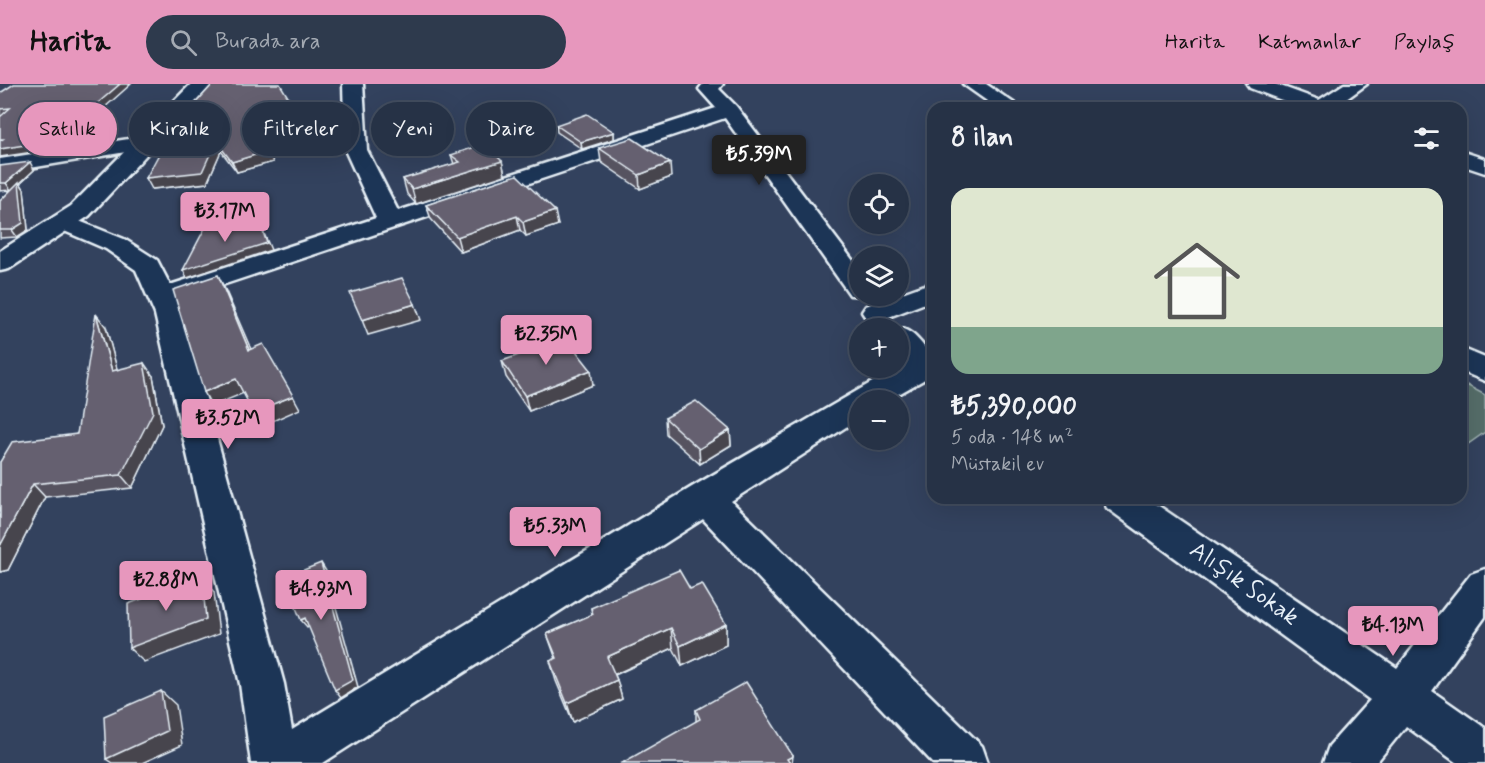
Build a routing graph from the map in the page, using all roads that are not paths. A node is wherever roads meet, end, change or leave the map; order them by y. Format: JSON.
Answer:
{"nodes":[{"id":1,"x":202,"y":84,"type":"edge"},
{"id":2,"x":353,"y":84,"type":"edge"},
{"id":3,"x":713,"y":84,"type":"edge"},
{"id":4,"x":973,"y":84,"type":"edge"},
{"id":5,"x":1257,"y":84,"type":"edge"},
{"id":6,"x":1357,"y":84,"type":"edge"},
{"id":7,"x":185,"y":102,"type":"edge"},
{"id":8,"x":1002,"y":102,"type":"edge"},
{"id":9,"x":1305,"y":102,"type":"edge"},
{"id":10,"x":1330,"y":102,"type":"edge"},
{"id":11,"x":729,"y":110,"type":"junction"},
{"id":12,"x":129,"y":145,"type":"edge"},
{"id":13,"x":134,"y":156,"type":"edge"},
{"id":14,"x":1467,"y":160,"type":"edge"},
{"id":15,"x":0,"y":166,"type":"edge"},
{"id":16,"x":1485,"y":166,"type":"edge"},
{"id":17,"x":64,"y":222,"type":"junction"},
{"id":18,"x":391,"y":223,"type":"junction"},
{"id":19,"x":0,"y":263,"type":"edge"},
{"id":20,"x":849,"y":274,"type":"edge"},
{"id":21,"x":927,"y":292,"type":"edge"},
{"id":22,"x":161,"y":298,"type":"junction"},
{"id":23,"x":877,"y":312,"type":"edge"},
{"id":24,"x":909,"y":348,"type":"edge"},
{"id":25,"x":1467,"y":361,"type":"edge"},
{"id":26,"x":927,"y":367,"type":"edge"},
{"id":27,"x":927,"y":368,"type":"edge"},
{"id":28,"x":1485,"y":370,"type":"edge"},
{"id":29,"x":884,"y":390,"type":"edge"},
{"id":30,"x":849,"y":410,"type":"edge"},
{"id":31,"x":705,"y":497,"type":"junction"},
{"id":32,"x":1129,"y":504,"type":"edge"},
{"id":33,"x":1485,"y":586,"type":"edge"},
{"id":34,"x":1403,"y":695,"type":"junction"},
{"id":35,"x":1485,"y":755,"type":"edge"},
{"id":36,"x":274,"y":763,"type":"edge"},
{"id":37,"x":281,"y":763,"type":"edge"},
{"id":38,"x":965,"y":763,"type":"edge"},
{"id":39,"x":1346,"y":763,"type":"edge"}],
"edges":[{"from":1,"to":7,"type":"street"},
{"from":2,"to":18,"type":"street"},
{"from":3,"to":11,"type":"street"},
{"from":4,"to":8,"type":"street"},
{"from":5,"to":9,"type":"street"},
{"from":6,"to":10,"type":"street"},
{"from":11,"to":18,"type":"street"},
{"from":11,"to":20,"type":"street"},
{"from":12,"to":15,"type":"street"},
{"from":13,"to":17,"type":"street"},
{"from":14,"to":16,"type":"street"},
{"from":17,"to":19,"type":"street"},
{"from":17,"to":22,"type":"street"},
{"from":18,"to":22,"type":"street"},
{"from":21,"to":23,"type":"street"},
{"from":22,"to":36,"type":"street"},
{"from":24,"to":26,"type":"street"},
{"from":25,"to":28,"type":"street"},
{"from":27,"to":29,"type":"street"},
{"from":30,"to":31,"type":"street"},
{"from":31,"to":37,"type":"street"},
{"from":31,"to":38,"type":"street"},
{"from":32,"to":34,"type":"street","name":"Alışık Sokak"},
{"from":33,"to":34,"type":"street"},
{"from":34,"to":35,"type":"street","name":"Alışık Sokak"},
{"from":34,"to":39,"type":"street"}]}
